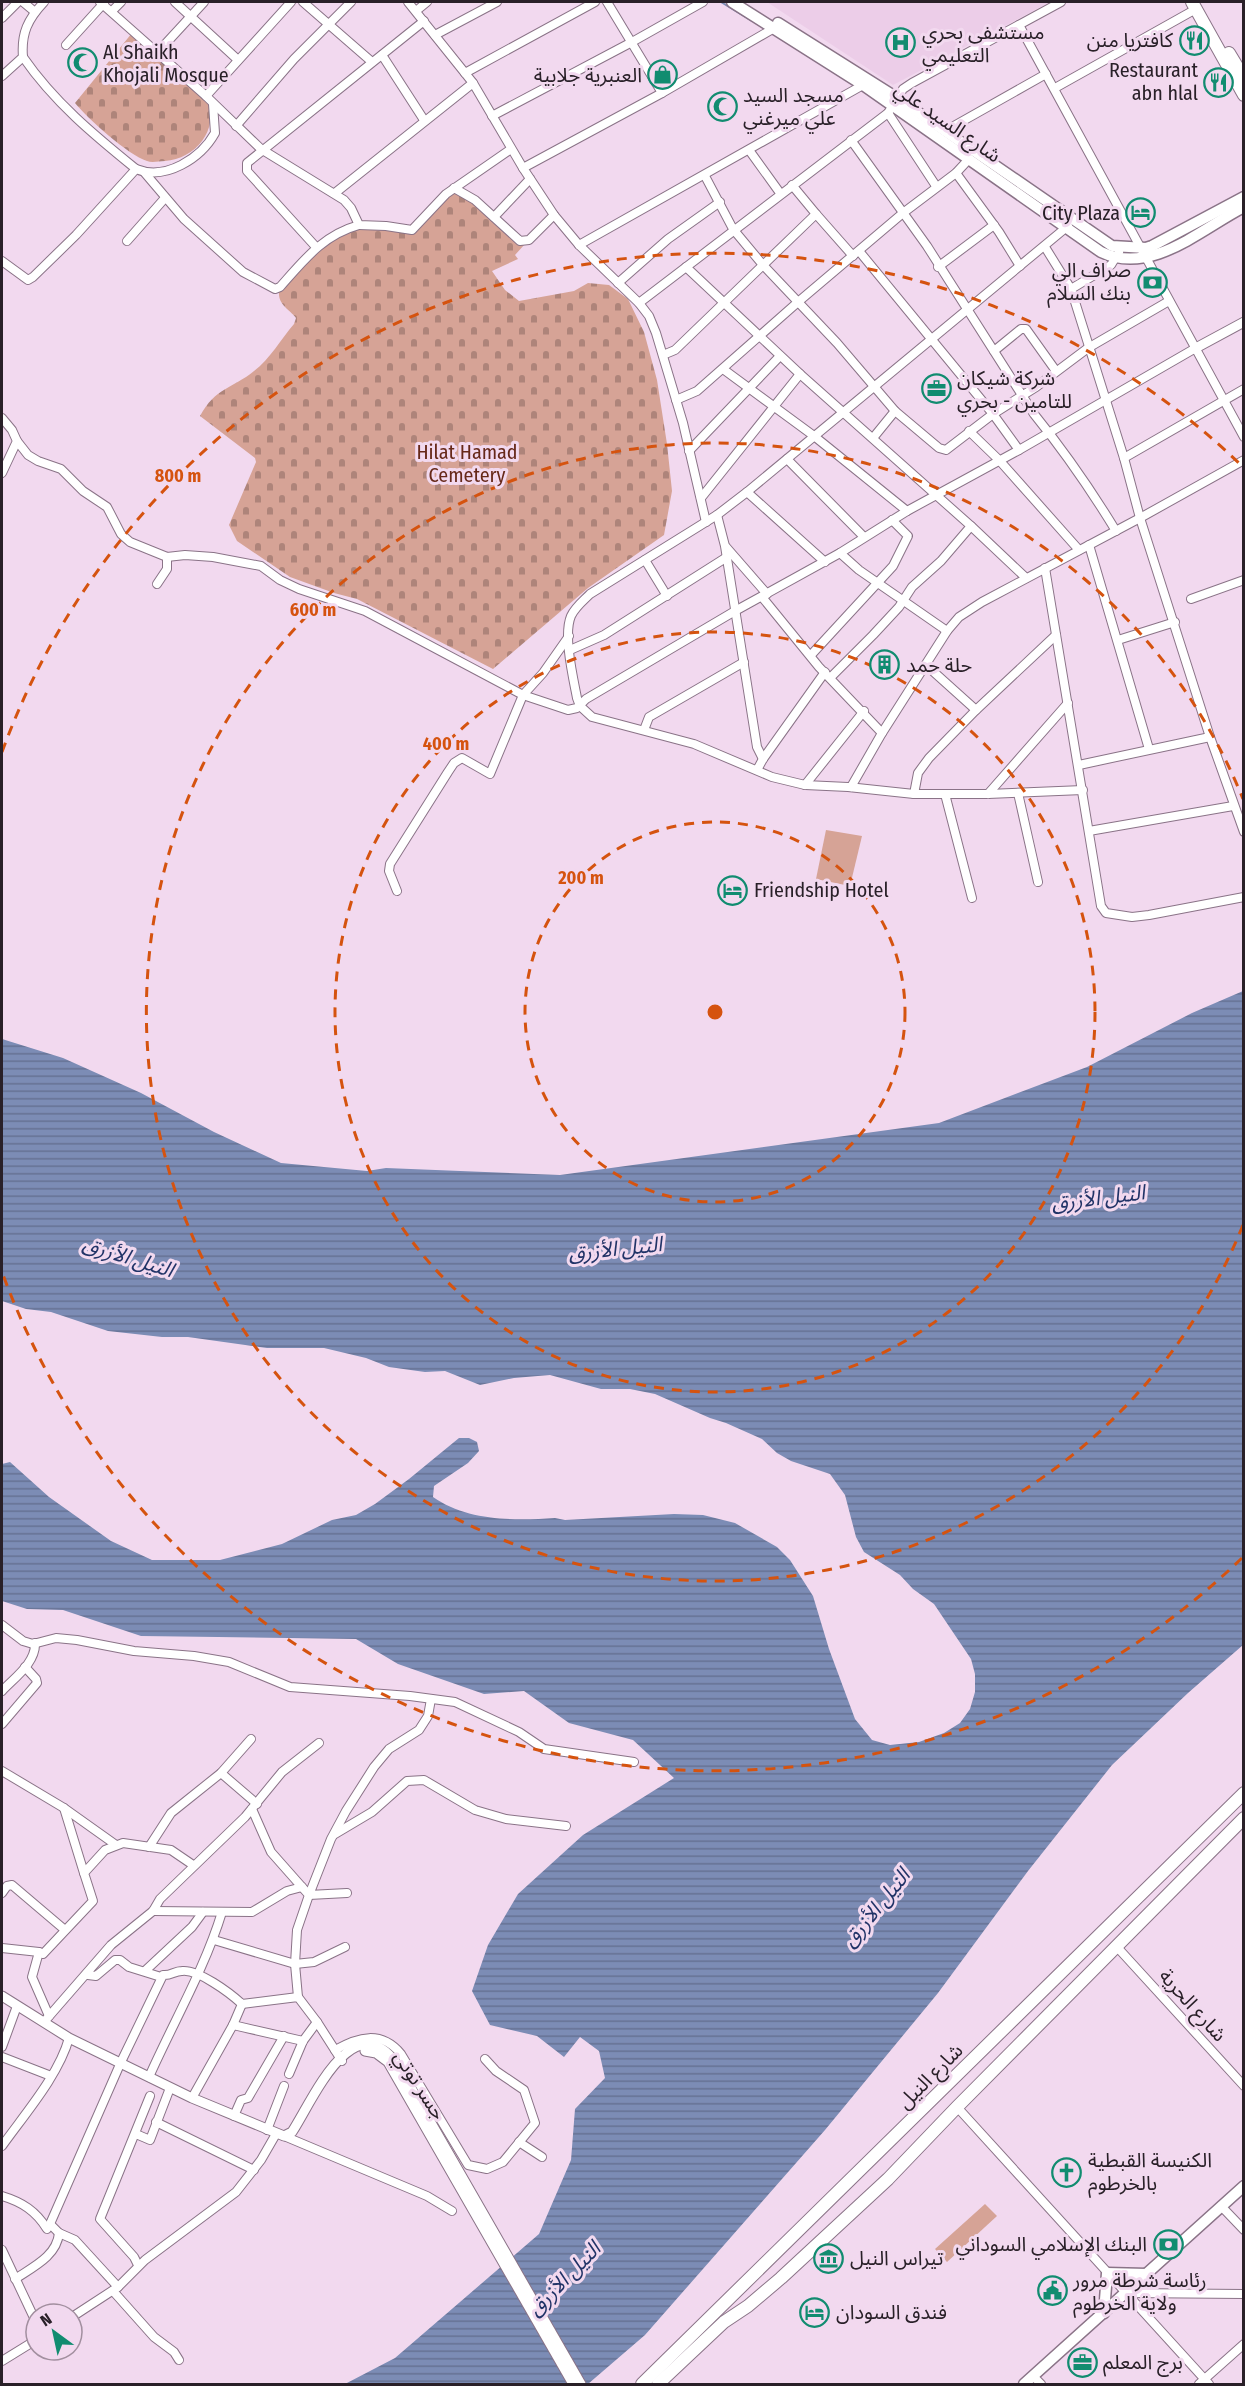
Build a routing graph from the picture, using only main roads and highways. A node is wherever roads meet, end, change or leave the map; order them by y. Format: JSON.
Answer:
{"nodes":[{"id":1,"x":732,"y":2,"type":"edge"},
{"id":2,"x":745,"y":2,"type":"edge"},
{"id":3,"x":1196,"y":4,"type":"edge"},
{"id":4,"x":777,"y":26,"type":"junction"},
{"id":5,"x":1244,"y":78,"type":"edge"},
{"id":6,"x":1244,"y":95,"type":"edge"},
{"id":7,"x":893,"y":105,"type":"junction"},
{"id":8,"x":1240,"y":204,"type":"edge"},
{"id":9,"x":1071,"y":224,"type":"junction"},
{"id":10,"x":1143,"y":253,"type":"junction"},
{"id":11,"x":1244,"y":1793,"type":"edge"},
{"id":12,"x":1244,"y":1818,"type":"edge"},
{"id":13,"x":1244,"y":2186,"type":"edge"},
{"id":14,"x":1147,"y":2274,"type":"junction"},
{"id":15,"x":1104,"y":2313,"type":"junction"},
{"id":16,"x":1037,"y":2380,"type":"edge"},
{"id":17,"x":642,"y":2385,"type":"edge"},
{"id":18,"x":658,"y":2385,"type":"edge"},
{"id":19,"x":1024,"y":2385,"type":"edge"}],
"edges":[{"from":1,"to":4,"type":"main road","name":"شارع السيد علي"},
{"from":2,"to":4,"type":"main road","name":"شارع السيد علي"},
{"from":3,"to":5,"type":"main road"},
{"from":3,"to":6,"type":"main road"},
{"from":4,"to":7,"type":"main road","name":"شارع السيد علي"},
{"from":4,"to":7,"type":"main road","name":"شارع السيد علي"},
{"from":7,"to":9,"type":"main road","name":"شارع السيد علي"},
{"from":7,"to":9,"type":"main road","name":"شارع السيد علي"},
{"from":8,"to":10,"type":"main road"},
{"from":9,"to":10,"type":"main road","name":"شارع السيد علي"},
{"from":9,"to":10,"type":"main road","name":"شارع السيد علي"},
{"from":11,"to":17,"type":"main road","name":"شارع النيل"},
{"from":12,"to":18,"type":"main road","name":"شارع النيل"},
{"from":13,"to":14,"type":"main road"},
{"from":14,"to":15,"type":"main road"},
{"from":14,"to":15,"type":"main road"},
{"from":15,"to":16,"type":"main road"},
{"from":16,"to":19,"type":"main road"}]}
